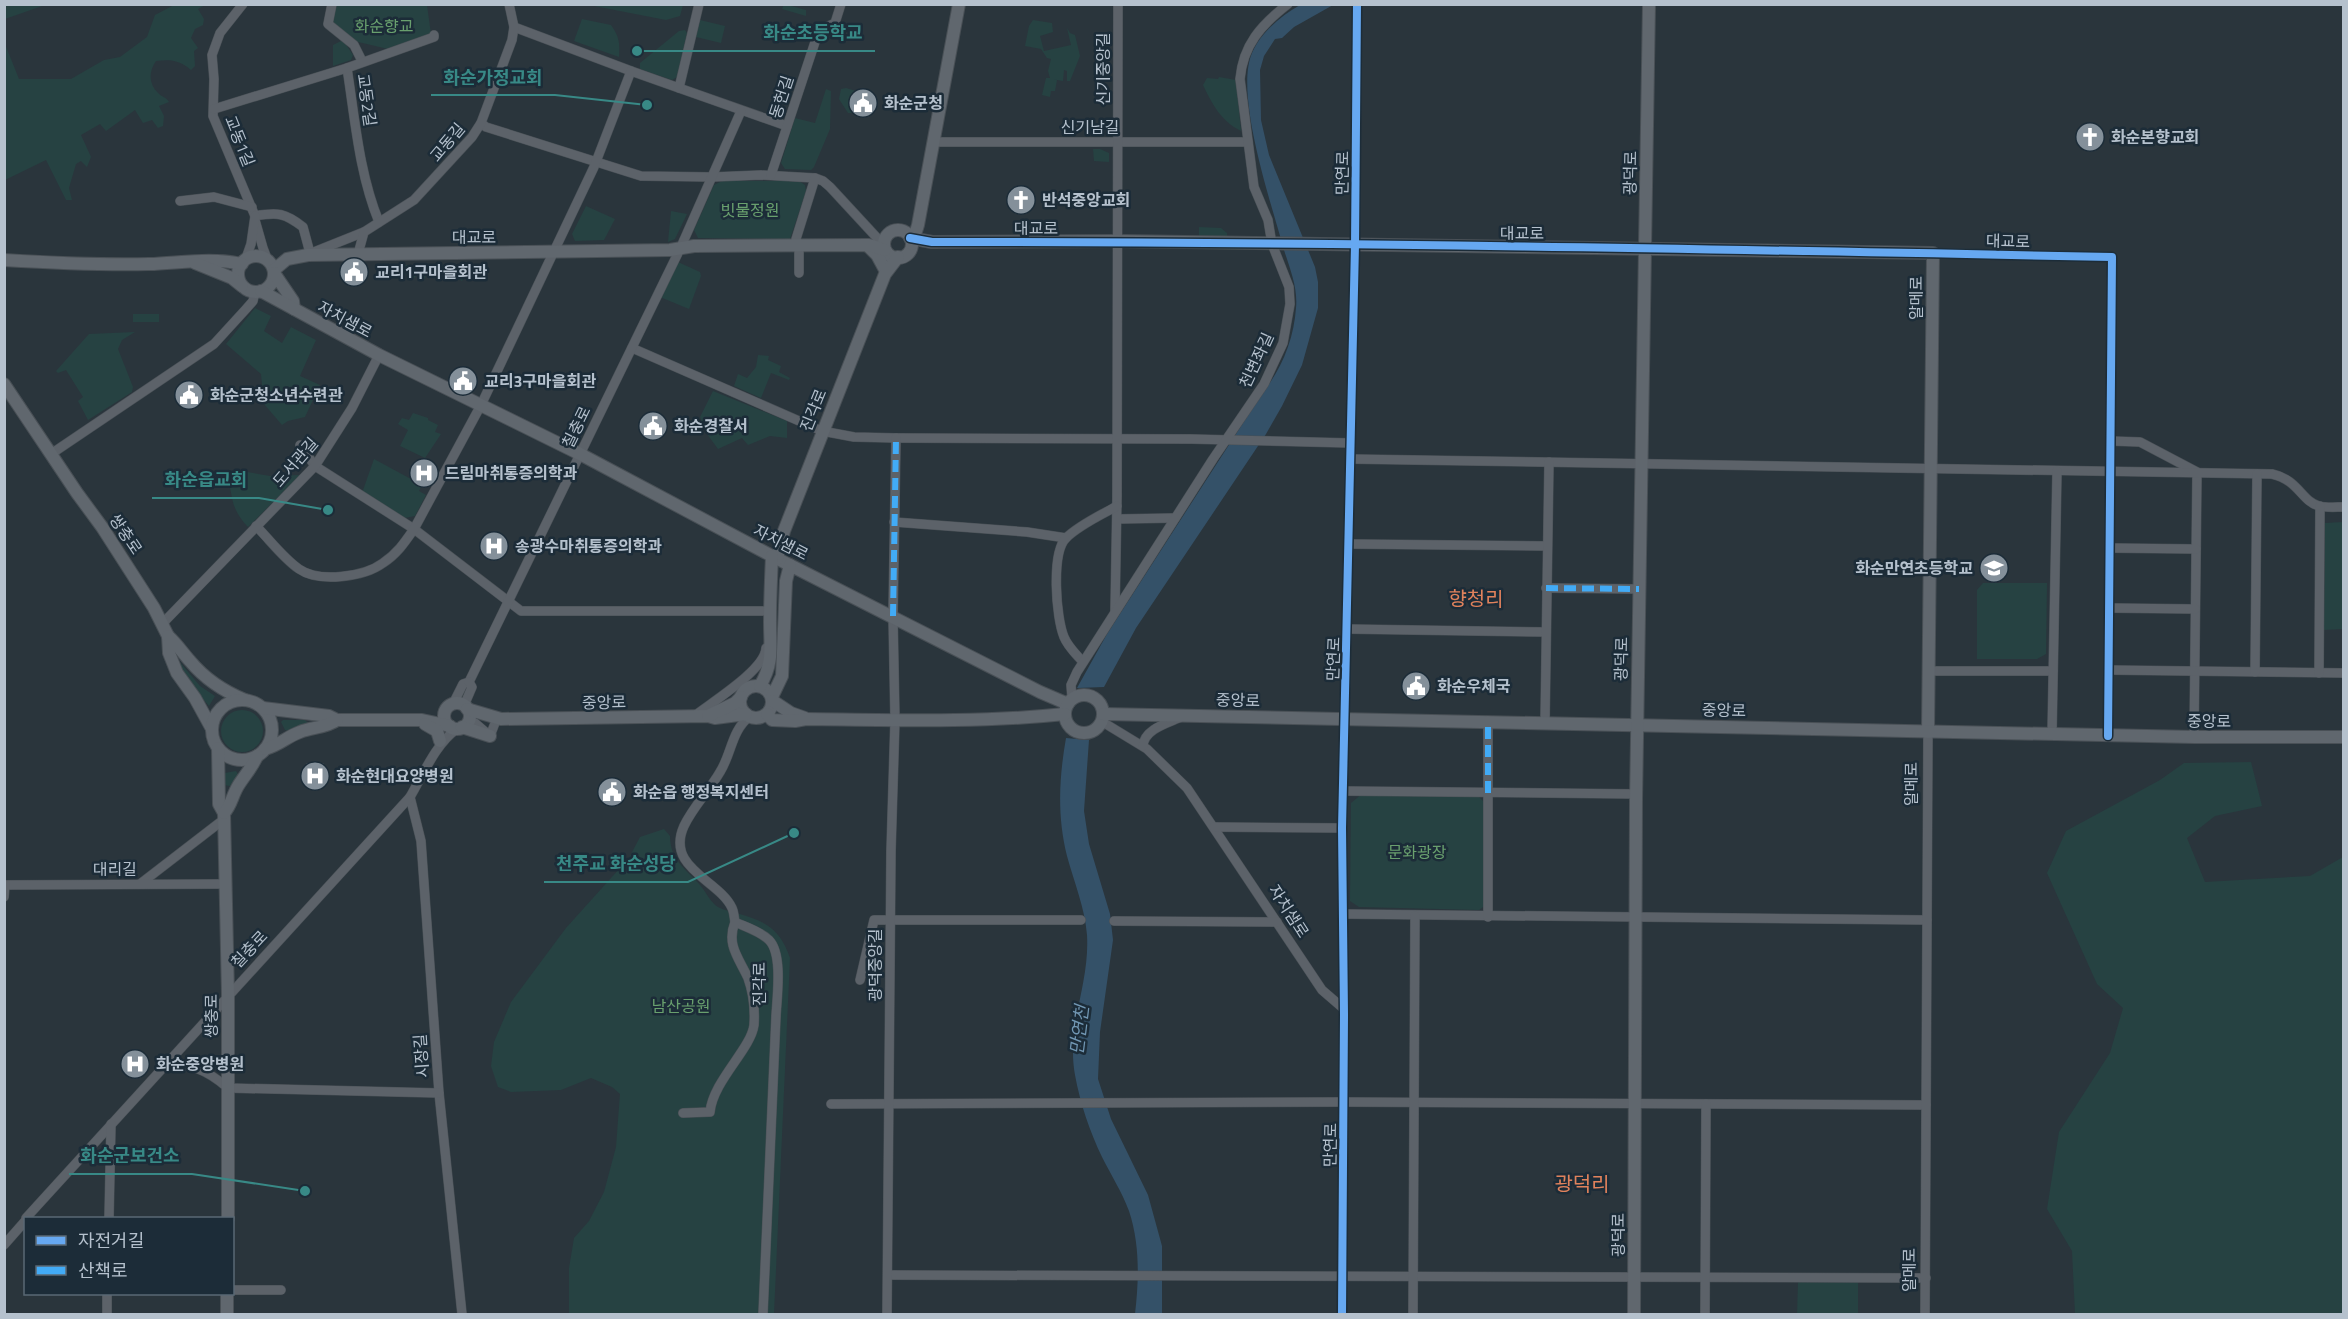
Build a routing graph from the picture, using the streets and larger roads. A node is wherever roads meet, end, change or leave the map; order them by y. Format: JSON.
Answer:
{"nodes":[{"id":1,"x":243,"y":4,"type":"edge"},
{"id":2,"x":332,"y":4,"type":"edge"},
{"id":3,"x":509,"y":4,"type":"edge"},
{"id":4,"x":699,"y":4,"type":"edge"},
{"id":5,"x":841,"y":4,"type":"edge"},
{"id":6,"x":959,"y":4,"type":"edge"},
{"id":7,"x":1118,"y":4,"type":"edge"},
{"id":8,"x":1288,"y":4,"type":"edge"},
{"id":9,"x":1357,"y":4,"type":"edge"},
{"id":10,"x":1649,"y":4,"type":"edge"},
{"id":11,"x":514,"y":27,"type":"junction"},
{"id":12,"x":434,"y":35,"type":"dead end"},
{"id":13,"x":362,"y":61,"type":"junction"},
{"id":14,"x":347,"y":68,"type":"junction"},
{"id":15,"x":631,"y":71,"type":"junction"},
{"id":16,"x":679,"y":88,"type":"junction"},
{"id":17,"x":214,"y":110,"type":"junction"},
{"id":18,"x":741,"y":111,"type":"junction"},
{"id":19,"x":481,"y":123,"type":"junction"},
{"id":20,"x":787,"y":126,"type":"junction"},
{"id":21,"x":933,"y":142,"type":"junction"},
{"id":22,"x":1117,"y":142,"type":"junction"},
{"id":23,"x":1248,"y":142,"type":"junction"},
{"id":24,"x":597,"y":161,"type":"junction"},
{"id":25,"x":771,"y":175,"type":"junction"},
{"id":26,"x":712,"y":177,"type":"junction"},
{"id":27,"x":815,"y":178,"type":"junction"},
{"id":28,"x":180,"y":201,"type":"dead end"},
{"id":29,"x":254,"y":214,"type":"junction"},
{"id":30,"x":917,"y":220,"type":"junction"},
{"id":31,"x":379,"y":222,"type":"junction"},
{"id":32,"x":364,"y":232,"type":"junction"},
{"id":33,"x":910,"y":240,"type":"junction"},
{"id":34,"x":932,"y":242,"type":"junction"},
{"id":35,"x":1117,"y":242,"type":"junction"},
{"id":36,"x":1276,"y":244,"type":"junction"},
{"id":37,"x":879,"y":245,"type":"junction"},
{"id":38,"x":1355,"y":245,"type":"junction"},
{"id":39,"x":799,"y":246,"type":"junction"},
{"id":40,"x":1644,"y":248,"type":"junction"},
{"id":41,"x":680,"y":249,"type":"junction"},
{"id":42,"x":553,"y":253,"type":"junction"},
{"id":43,"x":1933,"y":253,"type":"junction"},
{"id":44,"x":309,"y":254,"type":"junction"},
{"id":45,"x":358,"y":255,"type":"junction"},
{"id":46,"x":898,"y":257,"type":"junction"},
{"id":47,"x":7,"y":259,"type":"edge"},
{"id":48,"x":243,"y":262,"type":"junction"},
{"id":49,"x":195,"y":263,"type":"junction"},
{"id":50,"x":272,"y":268,"type":"junction"},
{"id":51,"x":884,"y":271,"type":"junction"},
{"id":52,"x":799,"y":273,"type":"dead end"},
{"id":53,"x":254,"y":290,"type":"junction"},
{"id":54,"x":294,"y":309,"type":"junction"},
{"id":55,"x":632,"y":348,"type":"junction"},
{"id":56,"x":379,"y":355,"type":"junction"},
{"id":57,"x":4,"y":384,"type":"edge"},
{"id":58,"x":481,"y":405,"type":"junction"},
{"id":59,"x":822,"y":431,"type":"junction"},
{"id":60,"x":896,"y":438,"type":"junction"},
{"id":61,"x":1116,"y":438,"type":"junction"},
{"id":62,"x":1228,"y":440,"type":"junction"},
{"id":63,"x":2111,"y":441,"type":"junction"},
{"id":64,"x":1350,"y":443,"type":"junction"},
{"id":65,"x":300,"y":445,"type":"dead end"},
{"id":66,"x":51,"y":454,"type":"junction"},
{"id":67,"x":580,"y":454,"type":"junction"},
{"id":68,"x":1350,"y":459,"type":"junction"},
{"id":69,"x":1549,"y":462,"type":"junction"},
{"id":70,"x":1640,"y":463,"type":"junction"},
{"id":71,"x":315,"y":466,"type":"junction"},
{"id":72,"x":1932,"y":468,"type":"junction"},
{"id":73,"x":2057,"y":471,"type":"junction"},
{"id":74,"x":2111,"y":471,"type":"junction"},
{"id":75,"x":2197,"y":472,"type":"junction"},
{"id":76,"x":2257,"y":474,"type":"junction"},
{"id":77,"x":1117,"y":506,"type":"junction"},
{"id":78,"x":2320,"y":506,"type":"junction"},
{"id":79,"x":2343,"y":507,"type":"edge"},
{"id":80,"x":1176,"y":518,"type":"junction"},
{"id":81,"x":1117,"y":519,"type":"junction"},
{"id":82,"x":894,"y":522,"type":"junction"},
{"id":83,"x":256,"y":526,"type":"junction"},
{"id":84,"x":414,"y":529,"type":"junction"},
{"id":85,"x":1066,"y":538,"type":"junction"},
{"id":86,"x":1349,"y":544,"type":"junction"},
{"id":87,"x":1547,"y":546,"type":"junction"},
{"id":88,"x":2110,"y":548,"type":"junction"},
{"id":89,"x":2196,"y":549,"type":"junction"},
{"id":90,"x":775,"y":558,"type":"junction"},
{"id":91,"x":790,"y":565,"type":"junction"},
{"id":92,"x":1546,"y":588,"type":"junction"},
{"id":93,"x":1639,"y":589,"type":"junction"},
{"id":94,"x":507,"y":603,"type":"junction"},
{"id":95,"x":2110,"y":608,"type":"junction"},
{"id":96,"x":2195,"y":609,"type":"junction"},
{"id":97,"x":770,"y":611,"type":"junction"},
{"id":98,"x":1115,"y":612,"type":"junction"},
{"id":99,"x":892,"y":616,"type":"junction"},
{"id":100,"x":162,"y":624,"type":"junction"},
{"id":101,"x":770,"y":625,"type":"junction"},
{"id":102,"x":1347,"y":629,"type":"junction"},
{"id":103,"x":1546,"y":632,"type":"junction"},
{"id":104,"x":168,"y":636,"type":"junction"},
{"id":105,"x":1083,"y":662,"type":"junction"},
{"id":106,"x":2109,"y":670,"type":"junction"},
{"id":107,"x":1929,"y":671,"type":"junction"},
{"id":108,"x":2053,"y":671,"type":"junction"},
{"id":109,"x":2195,"y":671,"type":"junction"},
{"id":110,"x":2255,"y":672,"type":"junction"},
{"id":111,"x":2319,"y":673,"type":"junction"},
{"id":112,"x":2343,"y":673,"type":"edge"},
{"id":113,"x":470,"y":682,"type":"junction"},
{"id":114,"x":760,"y":686,"type":"junction"},
{"id":115,"x":1040,"y":692,"type":"junction"},
{"id":116,"x":741,"y":697,"type":"junction"},
{"id":117,"x":772,"y":699,"type":"junction"},
{"id":118,"x":246,"y":700,"type":"junction"},
{"id":119,"x":1068,"y":706,"type":"junction"},
{"id":120,"x":263,"y":708,"type":"junction"},
{"id":121,"x":466,"y":708,"type":"junction"},
{"id":122,"x":767,"y":714,"type":"junction"},
{"id":123,"x":748,"y":715,"type":"junction"},
{"id":124,"x":1186,"y":715,"type":"junction"},
{"id":125,"x":708,"y":716,"type":"junction"},
{"id":126,"x":693,"y":717,"type":"junction"},
{"id":127,"x":806,"y":718,"type":"junction"},
{"id":128,"x":1032,"y":718,"type":"junction"},
{"id":129,"x":1102,"y":718,"type":"junction"},
{"id":130,"x":1345,"y":718,"type":"junction"},
{"id":131,"x":337,"y":720,"type":"junction"},
{"id":132,"x":422,"y":720,"type":"junction"},
{"id":133,"x":895,"y":720,"type":"junction"},
{"id":134,"x":456,"y":721,"type":"junction"},
{"id":135,"x":498,"y":721,"type":"junction"},
{"id":136,"x":1488,"y":721,"type":"junction"},
{"id":137,"x":1545,"y":722,"type":"junction"},
{"id":138,"x":213,"y":724,"type":"junction"},
{"id":139,"x":1637,"y":725,"type":"junction"},
{"id":140,"x":1928,"y":732,"type":"junction"},
{"id":141,"x":2052,"y":734,"type":"junction"},
{"id":142,"x":490,"y":736,"type":"joint"},
{"id":143,"x":2108,"y":736,"type":"junction"},
{"id":144,"x":2194,"y":737,"type":"junction"},
{"id":145,"x":2343,"y":737,"type":"edge"},
{"id":146,"x":279,"y":745,"type":"junction"},
{"id":147,"x":440,"y":745,"type":"junction"},
{"id":148,"x":1143,"y":746,"type":"junction"},
{"id":149,"x":219,"y":750,"type":"junction"},
{"id":150,"x":261,"y":753,"type":"junction"},
{"id":151,"x":248,"y":773,"type":"junction"},
{"id":152,"x":1343,"y":791,"type":"junction"},
{"id":153,"x":1488,"y":793,"type":"junction"},
{"id":154,"x":1636,"y":794,"type":"junction"},
{"id":155,"x":410,"y":797,"type":"junction"},
{"id":156,"x":223,"y":817,"type":"junction"},
{"id":157,"x":1214,"y":827,"type":"junction"},
{"id":158,"x":1342,"y":828,"type":"junction"},
{"id":159,"x":140,"y":884,"type":"junction"},
{"id":160,"x":225,"y":884,"type":"junction"},
{"id":161,"x":5,"y":885,"type":"edge"},
{"id":162,"x":4,"y":897,"type":"edge"},
{"id":163,"x":1343,"y":914,"type":"junction"},
{"id":164,"x":1415,"y":916,"type":"junction"},
{"id":165,"x":1488,"y":916,"type":"junction"},
{"id":166,"x":1635,"y":918,"type":"junction"},
{"id":167,"x":890,"y":920,"type":"junction"},
{"id":168,"x":1081,"y":920,"type":"dead end"},
{"id":169,"x":1928,"y":920,"type":"junction"},
{"id":170,"x":1114,"y":921,"type":"dead end"},
{"id":171,"x":735,"y":922,"type":"junction"},
{"id":172,"x":1276,"y":922,"type":"junction"},
{"id":173,"x":860,"y":980,"type":"dead end"},
{"id":174,"x":228,"y":995,"type":"junction"},
{"id":175,"x":1344,"y":1009,"type":"junction"},
{"id":176,"x":162,"y":1067,"type":"junction"},
{"id":177,"x":228,"y":1088,"type":"junction"},
{"id":178,"x":439,"y":1093,"type":"junction"},
{"id":179,"x":1344,"y":1102,"type":"junction"},
{"id":180,"x":1414,"y":1102,"type":"junction"},
{"id":181,"x":1635,"y":1103,"type":"junction"},
{"id":182,"x":831,"y":1104,"type":"dead end"},
{"id":183,"x":891,"y":1104,"type":"junction"},
{"id":184,"x":1706,"y":1104,"type":"junction"},
{"id":185,"x":1926,"y":1105,"type":"junction"},
{"id":186,"x":683,"y":1113,"type":"dead end"},
{"id":187,"x":111,"y":1124,"type":"junction"},
{"id":188,"x":28,"y":1217,"type":"edge"},
{"id":189,"x":109,"y":1217,"type":"edge"},
{"id":190,"x":228,"y":1217,"type":"edge"},
{"id":191,"x":24,"y":1221,"type":"edge"},
{"id":192,"x":4,"y":1245,"type":"edge"},
{"id":193,"x":888,"y":1275,"type":"junction"},
{"id":194,"x":1342,"y":1275,"type":"junction"},
{"id":195,"x":1413,"y":1276,"type":"junction"},
{"id":196,"x":1635,"y":1277,"type":"junction"},
{"id":197,"x":1706,"y":1277,"type":"junction"},
{"id":198,"x":1926,"y":1278,"type":"junction"},
{"id":199,"x":234,"y":1290,"type":"edge"},
{"id":200,"x":281,"y":1290,"type":"dead end"},
{"id":201,"x":107,"y":1295,"type":"edge"},
{"id":202,"x":227,"y":1295,"type":"edge"},
{"id":203,"x":107,"y":1314,"type":"edge"},
{"id":204,"x":227,"y":1314,"type":"edge"},
{"id":205,"x":462,"y":1314,"type":"edge"},
{"id":206,"x":764,"y":1314,"type":"edge"},
{"id":207,"x":887,"y":1314,"type":"edge"},
{"id":208,"x":1342,"y":1314,"type":"edge"},
{"id":209,"x":1413,"y":1314,"type":"edge"},
{"id":210,"x":1634,"y":1314,"type":"edge"},
{"id":211,"x":1705,"y":1314,"type":"edge"},
{"id":212,"x":1925,"y":1314,"type":"edge"}],
"edges":[{"from":1,"to":17,"type":"street","name":"교동1길"},
{"from":2,"to":13,"type":"street","name":"교동2길"},
{"from":3,"to":11,"type":"street","name":"교동길"},
{"from":4,"to":16,"type":"street"},
{"from":5,"to":20,"type":"street","name":"동헌길"},
{"from":6,"to":21,"type":"street"},
{"from":7,"to":22,"type":"street","name":"신기중앙길"},
{"from":8,"to":23,"type":"street","name":"천변좌길"},
{"from":9,"to":38,"type":"street","name":"만연로"},
{"from":10,"to":40,"type":"street","name":"광덕로"},
{"from":11,"to":15,"type":"street"},
{"from":11,"to":19,"type":"street","name":"교동길"},
{"from":12,"to":13,"type":"street"},
{"from":13,"to":14,"type":"street","name":"교동2길"},
{"from":14,"to":17,"type":"street"},
{"from":14,"to":31,"type":"street","name":"교동2길"},
{"from":15,"to":16,"type":"street"},
{"from":15,"to":24,"type":"street"},
{"from":16,"to":18,"type":"street"},
{"from":17,"to":29,"type":"street","name":"교동1길"},
{"from":18,"to":20,"type":"street"},
{"from":18,"to":26,"type":"street"},
{"from":19,"to":24,"type":"street"},
{"from":19,"to":31,"type":"street","name":"교동길"},
{"from":20,"to":25,"type":"street","name":"동헌길"},
{"from":21,"to":22,"type":"street","name":"신기남길"},
{"from":21,"to":30,"type":"street"},
{"from":22,"to":23,"type":"street","name":"신기남길"},
{"from":22,"to":35,"type":"street","name":"신기중앙길"},
{"from":23,"to":36,"type":"street","name":"천변좌길"},
{"from":24,"to":26,"type":"street"},
{"from":24,"to":42,"type":"street"},
{"from":25,"to":26,"type":"street"},
{"from":25,"to":27,"type":"street"},
{"from":26,"to":41,"type":"street"},
{"from":27,"to":37,"type":"street"},
{"from":27,"to":39,"type":"street"},
{"from":28,"to":29,"type":"street"},
{"from":29,"to":44,"type":"street"},
{"from":29,"to":48,"type":"street"},
{"from":29,"to":50,"type":"street","name":"교동1길"},
{"from":30,"to":33,"type":"street"},
{"from":30,"to":34,"type":"street"},
{"from":31,"to":32,"type":"street","name":"교동길"},
{"from":32,"to":44,"type":"street","name":"교동길"},
{"from":32,"to":45,"type":"street"},
{"from":33,"to":34,"type":"street","name":"대교로"},
{"from":33,"to":37,"type":"street","name":"대교로"},
{"from":33,"to":46,"type":"street"},
{"from":34,"to":35,"type":"street","name":"대교로"},
{"from":35,"to":36,"type":"street","name":"대교로"},
{"from":35,"to":61,"type":"street","name":"신기중앙길"},
{"from":36,"to":38,"type":"street","name":"대교로"},
{"from":36,"to":62,"type":"street","name":"천변좌길"},
{"from":37,"to":39,"type":"street","name":"대교로"},
{"from":37,"to":46,"type":"street"},
{"from":37,"to":51,"type":"street"},
{"from":37,"to":51,"type":"street"},
{"from":38,"to":40,"type":"street","name":"대교로"},
{"from":38,"to":64,"type":"street","name":"만연로"},
{"from":39,"to":41,"type":"street","name":"대교로"},
{"from":39,"to":52,"type":"street"},
{"from":40,"to":43,"type":"street","name":"대교로"},
{"from":40,"to":70,"type":"street","name":"광덕로"},
{"from":41,"to":42,"type":"street","name":"대교로"},
{"from":41,"to":55,"type":"street","name":"칠충로"},
{"from":42,"to":45,"type":"street","name":"대교로"},
{"from":42,"to":58,"type":"street"},
{"from":43,"to":63,"type":"street","name":"대교로"},
{"from":43,"to":72,"type":"street","name":"알메로"},
{"from":44,"to":45,"type":"street","name":"대교로"},
{"from":44,"to":50,"type":"street","name":"대교로"},
{"from":46,"to":51,"type":"street"},
{"from":47,"to":49,"type":"street"},
{"from":48,"to":49,"type":"street","name":"대교로"},
{"from":48,"to":50,"type":"street","name":"대교로"},
{"from":48,"to":53,"type":"street"},
{"from":49,"to":53,"type":"street"},
{"from":50,"to":53,"type":"street","name":"대교로"},
{"from":50,"to":54,"type":"street"},
{"from":51,"to":59,"type":"street","name":"진각로"},
{"from":53,"to":54,"type":"street","name":"자치샘로"},
{"from":53,"to":66,"type":"street"},
{"from":54,"to":56,"type":"street","name":"자치샘로"},
{"from":55,"to":59,"type":"street"},
{"from":55,"to":67,"type":"street","name":"칠충로"},
{"from":56,"to":58,"type":"street","name":"자치샘로"},
{"from":56,"to":71,"type":"street","name":"도서관길"},
{"from":57,"to":66,"type":"street","name":"쌍충로"},
{"from":58,"to":67,"type":"street","name":"자치샘로"},
{"from":58,"to":84,"type":"street"},
{"from":59,"to":60,"type":"street"},
{"from":59,"to":90,"type":"street","name":"진각로"},
{"from":60,"to":61,"type":"street"},
{"from":60,"to":82,"type":"street","name":"광덕중앙길"},
{"from":61,"to":62,"type":"street"},
{"from":61,"to":77,"type":"street","name":"신기중앙길"},
{"from":62,"to":64,"type":"street"},
{"from":62,"to":80,"type":"street","name":"천변좌길"},
{"from":63,"to":74,"type":"street"},
{"from":63,"to":75,"type":"street"},
{"from":64,"to":68,"type":"street","name":"만연로"},
{"from":65,"to":71,"type":"street"},
{"from":66,"to":100,"type":"street","name":"쌍충로"},
{"from":67,"to":90,"type":"street","name":"자치샘로"},
{"from":67,"to":94,"type":"street","name":"칠충로"},
{"from":68,"to":69,"type":"street"},
{"from":68,"to":86,"type":"street","name":"만연로"},
{"from":69,"to":70,"type":"street"},
{"from":69,"to":87,"type":"street"},
{"from":70,"to":72,"type":"street"},
{"from":70,"to":93,"type":"street","name":"광덕로"},
{"from":71,"to":83,"type":"street","name":"도서관길"},
{"from":71,"to":84,"type":"street"},
{"from":72,"to":73,"type":"street"},
{"from":72,"to":107,"type":"street","name":"알메로"},
{"from":73,"to":74,"type":"street"},
{"from":73,"to":108,"type":"street"},
{"from":74,"to":75,"type":"street"},
{"from":74,"to":88,"type":"street"},
{"from":75,"to":76,"type":"street"},
{"from":75,"to":89,"type":"street"},
{"from":76,"to":78,"type":"street"},
{"from":76,"to":110,"type":"street"},
{"from":77,"to":81,"type":"street","name":"신기중앙길"},
{"from":77,"to":85,"type":"street"},
{"from":78,"to":79,"type":"street"},
{"from":78,"to":111,"type":"street"},
{"from":80,"to":81,"type":"street"},
{"from":80,"to":98,"type":"street","name":"천변좌길"},
{"from":81,"to":98,"type":"street","name":"신기중앙길"},
{"from":82,"to":85,"type":"street"},
{"from":82,"to":99,"type":"street","name":"광덕중앙길"},
{"from":83,"to":84,"type":"street"},
{"from":83,"to":100,"type":"street","name":"도서관길"},
{"from":84,"to":94,"type":"street"},
{"from":85,"to":105,"type":"street"},
{"from":86,"to":87,"type":"street"},
{"from":86,"to":102,"type":"street","name":"만연로"},
{"from":87,"to":92,"type":"street"},
{"from":88,"to":89,"type":"street"},
{"from":88,"to":95,"type":"street"},
{"from":89,"to":96,"type":"street"},
{"from":90,"to":91,"type":"street","name":"자치샘로"},
{"from":90,"to":97,"type":"street","name":"진각로"},
{"from":91,"to":99,"type":"street","name":"자치샘로"},
{"from":91,"to":117,"type":"street"},
{"from":92,"to":93,"type":"street"},
{"from":92,"to":103,"type":"street"},
{"from":93,"to":139,"type":"street","name":"광덕로"},
{"from":94,"to":97,"type":"street"},
{"from":94,"to":113,"type":"street","name":"칠충로"},
{"from":95,"to":96,"type":"street"},
{"from":95,"to":106,"type":"street"},
{"from":96,"to":109,"type":"street"},
{"from":97,"to":101,"type":"street","name":"진각로"},
{"from":98,"to":105,"type":"street","name":"천변좌길"},
{"from":99,"to":115,"type":"street","name":"자치샘로"},
{"from":99,"to":133,"type":"street","name":"광덕중앙길"},
{"from":100,"to":104,"type":"street","name":"쌍충로"},
{"from":101,"to":114,"type":"street","name":"진각로"},
{"from":101,"to":126,"type":"street"},
{"from":102,"to":103,"type":"street"},
{"from":102,"to":130,"type":"street","name":"만연로"},
{"from":103,"to":137,"type":"street"},
{"from":104,"to":118,"type":"street","name":"쌍충로"},
{"from":104,"to":138,"type":"street","name":"쌍충로"},
{"from":105,"to":119,"type":"street","name":"천변좌길"},
{"from":106,"to":109,"type":"street"},
{"from":106,"to":143,"type":"street"},
{"from":107,"to":108,"type":"street"},
{"from":107,"to":140,"type":"street","name":"알메로"},
{"from":108,"to":141,"type":"street"},
{"from":109,"to":110,"type":"street"},
{"from":109,"to":144,"type":"street"},
{"from":110,"to":111,"type":"street"},
{"from":111,"to":112,"type":"street"},
{"from":113,"to":121,"type":"street"},
{"from":113,"to":134,"type":"street","name":"칠충로"},
{"from":114,"to":116,"type":"street"},
{"from":114,"to":117,"type":"street"},
{"from":115,"to":119,"type":"street","name":"자치샘로"},
{"from":115,"to":128,"type":"street"},
{"from":116,"to":123,"type":"street"},
{"from":116,"to":125,"type":"street","name":"중앙로"},
{"from":117,"to":122,"type":"street"},
{"from":117,"to":127,"type":"street"},
{"from":118,"to":120,"type":"street"},
{"from":118,"to":138,"type":"street"},
{"from":119,"to":128,"type":"street"},
{"from":119,"to":129,"type":"street"},
{"from":119,"to":129,"type":"street"},
{"from":120,"to":131,"type":"street"},
{"from":120,"to":150,"type":"street"},
{"from":121,"to":134,"type":"street"},
{"from":121,"to":135,"type":"street"},
{"from":122,"to":123,"type":"street"},
{"from":122,"to":127,"type":"street"},
{"from":123,"to":125,"type":"street","name":"중앙로"},
{"from":123,"to":171,"type":"street"},
{"from":124,"to":129,"type":"street","name":"중앙로"},
{"from":124,"to":130,"type":"street","name":"중앙로"},
{"from":124,"to":148,"type":"street"},
{"from":125,"to":126,"type":"street","name":"중앙로"},
{"from":126,"to":135,"type":"street","name":"중앙로"},
{"from":127,"to":133,"type":"street"},
{"from":128,"to":133,"type":"street"},
{"from":129,"to":148,"type":"street","name":"자치샘로"},
{"from":130,"to":136,"type":"street","name":"중앙로"},
{"from":130,"to":152,"type":"street","name":"만연로"},
{"from":131,"to":132,"type":"street"},
{"from":131,"to":146,"type":"street"},
{"from":132,"to":134,"type":"street"},
{"from":132,"to":147,"type":"street"},
{"from":133,"to":167,"type":"street","name":"광덕중앙길"},
{"from":134,"to":135,"type":"street","name":"중앙로"},
{"from":134,"to":142,"type":"street"},
{"from":134,"to":147,"type":"street","name":"칠충로"},
{"from":135,"to":142,"type":"street"},
{"from":136,"to":137,"type":"street","name":"중앙로"},
{"from":136,"to":153,"type":"street"},
{"from":137,"to":139,"type":"street","name":"중앙로"},
{"from":138,"to":149,"type":"street"},
{"from":139,"to":140,"type":"street","name":"중앙로"},
{"from":139,"to":154,"type":"street","name":"광덕로"},
{"from":140,"to":141,"type":"street","name":"중앙로"},
{"from":140,"to":169,"type":"street","name":"알메로"},
{"from":141,"to":143,"type":"street","name":"중앙로"},
{"from":143,"to":144,"type":"street","name":"중앙로"},
{"from":144,"to":145,"type":"street","name":"중앙로"},
{"from":146,"to":150,"type":"street"},
{"from":146,"to":151,"type":"street"},
{"from":147,"to":155,"type":"street","name":"칠충로"},
{"from":148,"to":157,"type":"street","name":"자치샘로"},
{"from":149,"to":150,"type":"street"},
{"from":149,"to":156,"type":"street","name":"쌍충로"},
{"from":150,"to":151,"type":"street","name":"쌍충로"},
{"from":151,"to":156,"type":"street","name":"쌍충로"},
{"from":152,"to":153,"type":"street"},
{"from":152,"to":158,"type":"street","name":"만연로"},
{"from":153,"to":154,"type":"street"},
{"from":153,"to":165,"type":"street"},
{"from":154,"to":166,"type":"street","name":"광덕로"},
{"from":155,"to":174,"type":"street","name":"칠충로"},
{"from":155,"to":178,"type":"street","name":"시장길"},
{"from":156,"to":159,"type":"street"},
{"from":156,"to":160,"type":"street","name":"쌍충로"},
{"from":157,"to":158,"type":"street"},
{"from":157,"to":172,"type":"street","name":"자치샘로"},
{"from":158,"to":163,"type":"street","name":"만연로"},
{"from":159,"to":160,"type":"street","name":"대리길"},
{"from":159,"to":161,"type":"street","name":"대리길"},
{"from":160,"to":174,"type":"street","name":"쌍충로"},
{"from":161,"to":162,"type":"street"},
{"from":163,"to":164,"type":"street"},
{"from":163,"to":175,"type":"street","name":"만연로"},
{"from":164,"to":165,"type":"street"},
{"from":164,"to":180,"type":"street"},
{"from":165,"to":166,"type":"street"},
{"from":166,"to":169,"type":"street"},
{"from":166,"to":181,"type":"street","name":"광덕로"},
{"from":167,"to":168,"type":"street"},
{"from":167,"to":173,"type":"street"},
{"from":167,"to":183,"type":"street","name":"광덕중앙길"},
{"from":169,"to":185,"type":"street","name":"알메로"},
{"from":170,"to":172,"type":"street"},
{"from":171,"to":186,"type":"street"},
{"from":171,"to":206,"type":"street","name":"진각로"},
{"from":172,"to":175,"type":"street","name":"자치샘로"},
{"from":174,"to":176,"type":"street","name":"칠충로"},
{"from":174,"to":177,"type":"street","name":"쌍충로"},
{"from":175,"to":179,"type":"street","name":"만연로"},
{"from":176,"to":177,"type":"street"},
{"from":176,"to":187,"type":"street","name":"칠충로"},
{"from":177,"to":178,"type":"street"},
{"from":177,"to":190,"type":"street","name":"쌍충로"},
{"from":178,"to":205,"type":"street","name":"시장길"},
{"from":179,"to":180,"type":"street"},
{"from":179,"to":183,"type":"street"},
{"from":179,"to":194,"type":"street","name":"만연로"},
{"from":180,"to":181,"type":"street"},
{"from":180,"to":195,"type":"street"},
{"from":181,"to":184,"type":"street"},
{"from":181,"to":196,"type":"street","name":"광덕로"},
{"from":182,"to":183,"type":"street"},
{"from":183,"to":193,"type":"street","name":"광덕중앙길"},
{"from":184,"to":185,"type":"street"},
{"from":184,"to":197,"type":"street"},
{"from":185,"to":198,"type":"street","name":"알메로"},
{"from":187,"to":188,"type":"street","name":"칠충로"},
{"from":187,"to":189,"type":"street"},
{"from":191,"to":192,"type":"street","name":"칠충로"},
{"from":193,"to":194,"type":"street"},
{"from":193,"to":207,"type":"street","name":"광덕중앙길"},
{"from":194,"to":195,"type":"street"},
{"from":194,"to":208,"type":"street","name":"만연로"},
{"from":195,"to":196,"type":"street"},
{"from":195,"to":209,"type":"street"},
{"from":196,"to":197,"type":"street"},
{"from":196,"to":210,"type":"street","name":"광덕로"},
{"from":197,"to":198,"type":"street"},
{"from":197,"to":211,"type":"street"},
{"from":198,"to":212,"type":"street","name":"알메로"},
{"from":199,"to":200,"type":"street"},
{"from":201,"to":203,"type":"street"},
{"from":202,"to":204,"type":"street"}]}
